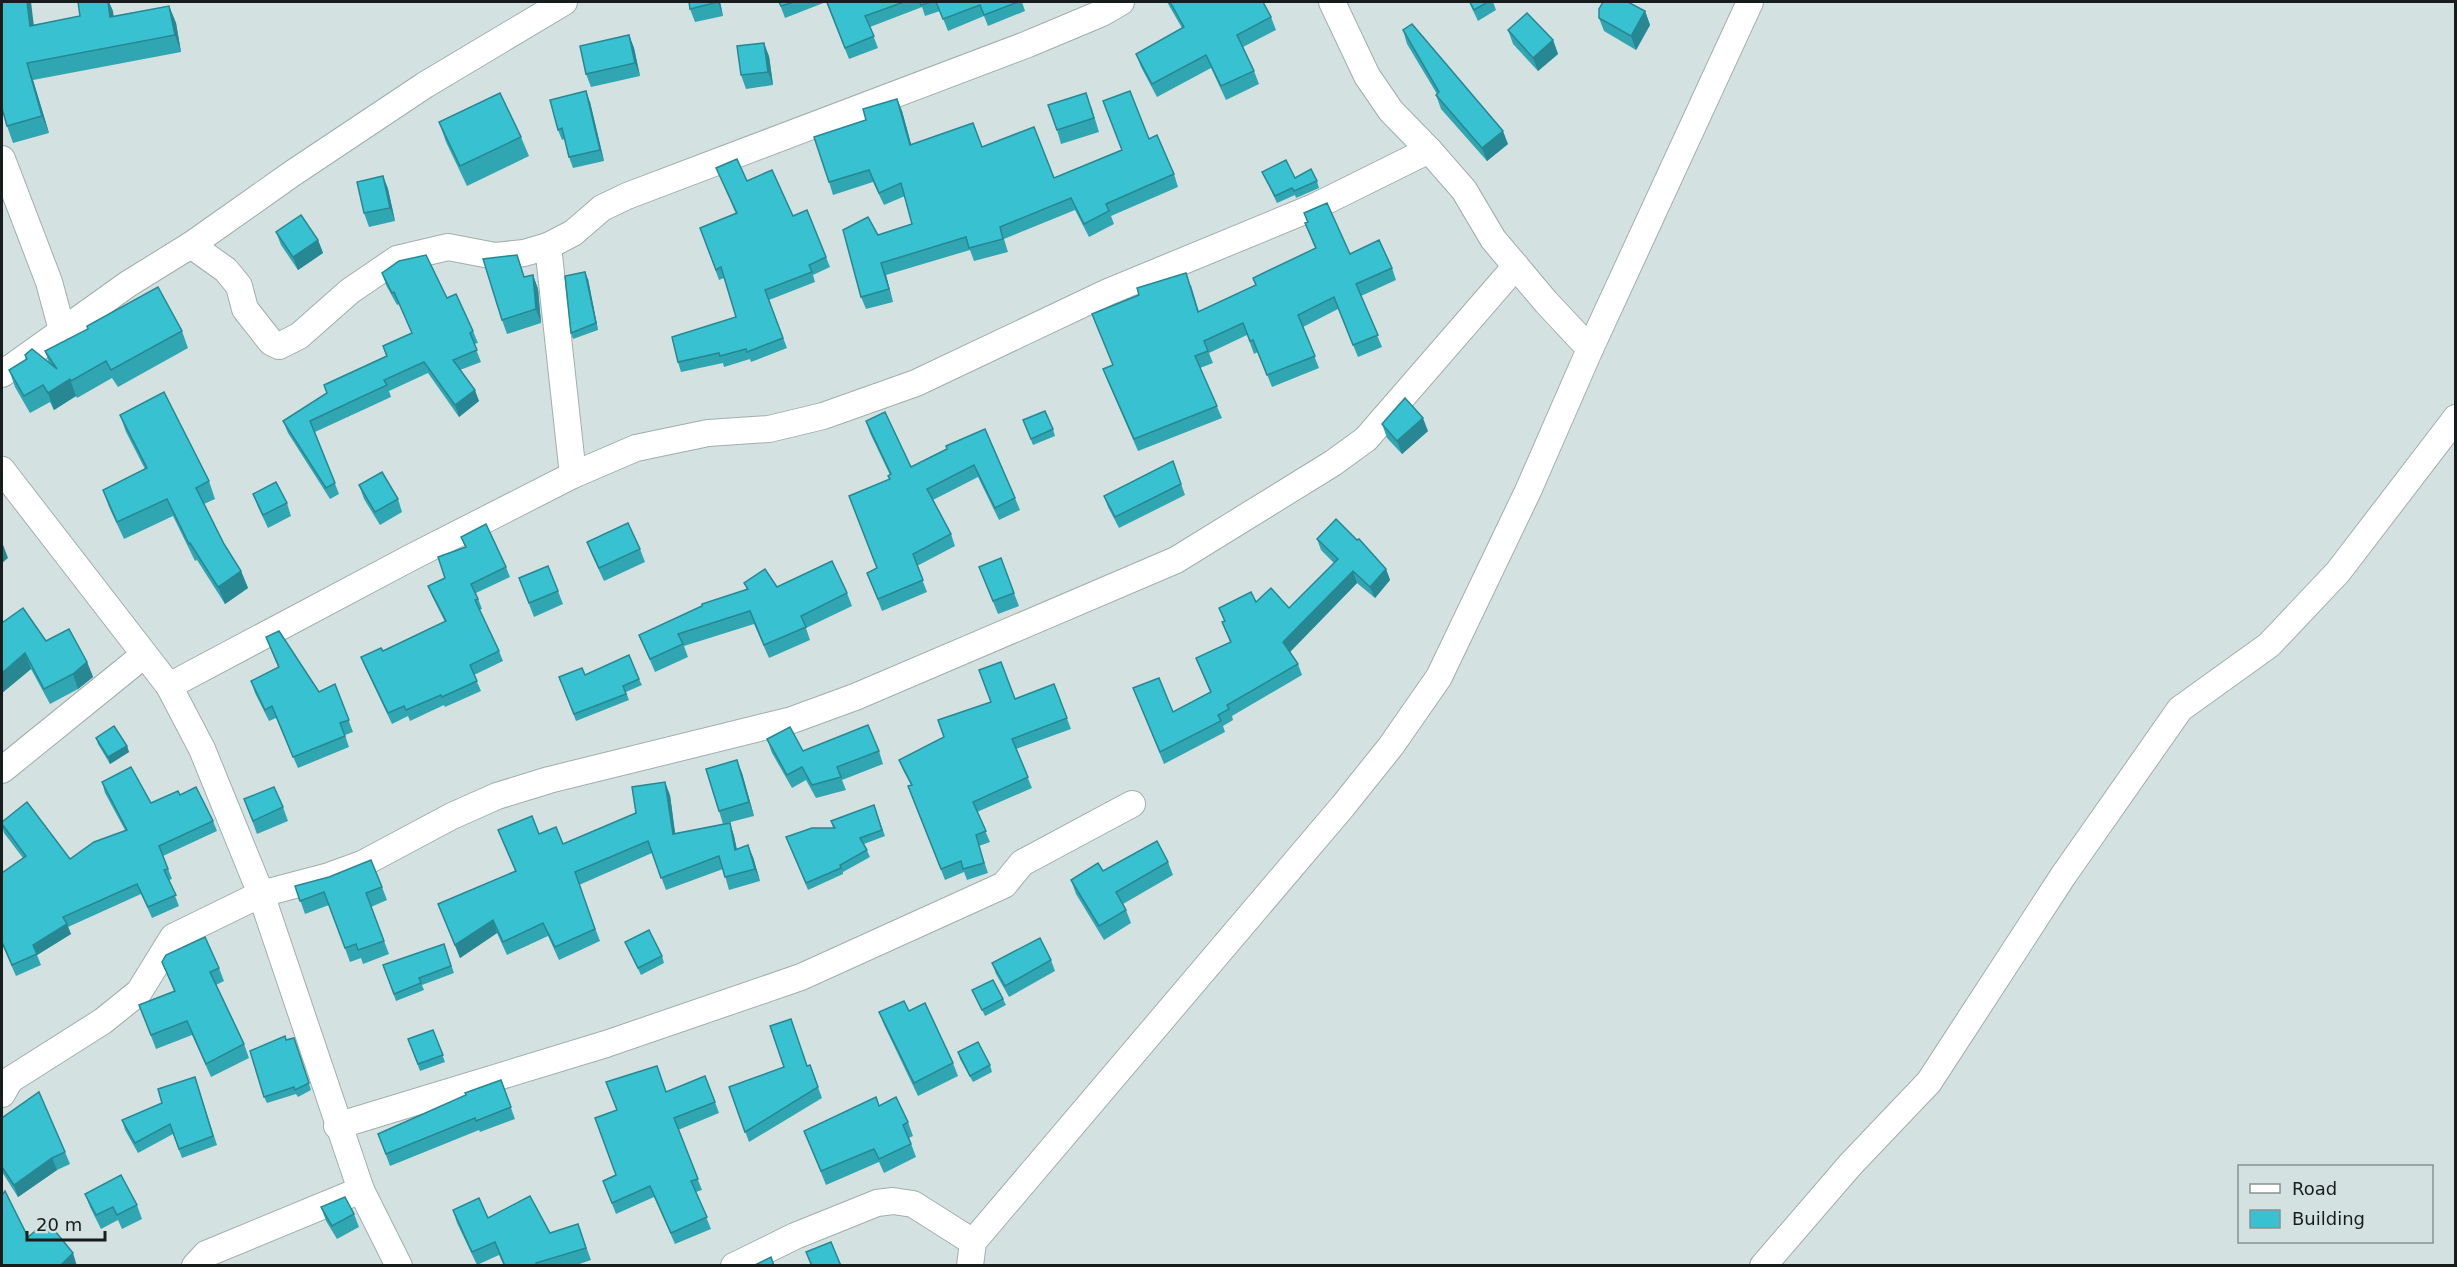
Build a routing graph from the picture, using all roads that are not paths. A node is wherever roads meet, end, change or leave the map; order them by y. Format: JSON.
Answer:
{"nodes":[{"id":1,"x":564,"y":2,"type":"edge"},
{"id":2,"x":1121,"y":2,"type":"edge"},
{"id":3,"x":1332,"y":2,"type":"edge"},
{"id":4,"x":1750,"y":2,"type":"edge"},
{"id":5,"x":538,"y":10,"type":"edge"},
{"id":6,"x":1429,"y":150,"type":"junction"},
{"id":7,"x":2,"y":159,"type":"edge"},
{"id":8,"x":191,"y":245,"type":"junction"},
{"id":9,"x":548,"y":246,"type":"junction"},
{"id":10,"x":1516,"y":266,"type":"junction"},
{"id":11,"x":62,"y":330,"type":"junction"},
{"id":12,"x":1590,"y":349,"type":"junction"},
{"id":13,"x":2,"y":374,"type":"edge"},
{"id":14,"x":2456,"y":417,"type":"edge"},
{"id":15,"x":2,"y":470,"type":"edge"},
{"id":16,"x":573,"y":475,"type":"junction"},
{"id":17,"x":144,"y":655,"type":"junction"},
{"id":18,"x":169,"y":686,"type":"junction"},
{"id":19,"x":2,"y":770,"type":"edge"},
{"id":20,"x":1132,"y":804,"type":"dead end"},
{"id":21,"x":261,"y":894,"type":"junction"},
{"id":22,"x":2,"y":1094,"type":"edge"},
{"id":23,"x":337,"y":1126,"type":"junction"},
{"id":24,"x":361,"y":1190,"type":"junction"},
{"id":25,"x":972,"y":1254,"type":"edge"},
{"id":26,"x":195,"y":1266,"type":"edge"},
{"id":27,"x":399,"y":1266,"type":"edge"},
{"id":28,"x":734,"y":1266,"type":"edge"},
{"id":29,"x":1763,"y":1266,"type":"edge"}],
"edges":[{"from":1,"to":5,"type":"street"},
{"from":2,"to":9,"type":"street"},
{"from":3,"to":6,"type":"street"},
{"from":4,"to":12,"type":"street"},
{"from":5,"to":8,"type":"street"},
{"from":6,"to":10,"type":"street"},
{"from":6,"to":16,"type":"street"},
{"from":7,"to":11,"type":"street"},
{"from":8,"to":9,"type":"street"},
{"from":8,"to":11,"type":"street"},
{"from":9,"to":16,"type":"street"},
{"from":10,"to":12,"type":"street"},
{"from":10,"to":21,"type":"street"},
{"from":11,"to":13,"type":"street"},
{"from":12,"to":25,"type":"street"},
{"from":14,"to":29,"type":"street"},
{"from":15,"to":17,"type":"street"},
{"from":16,"to":18,"type":"street"},
{"from":17,"to":18,"type":"street"},
{"from":17,"to":19,"type":"street"},
{"from":18,"to":21,"type":"street"},
{"from":20,"to":23,"type":"street"},
{"from":21,"to":22,"type":"street"},
{"from":21,"to":23,"type":"street"},
{"from":23,"to":24,"type":"street"},
{"from":24,"to":26,"type":"street"},
{"from":24,"to":27,"type":"street"},
{"from":25,"to":28,"type":"street"}]}
